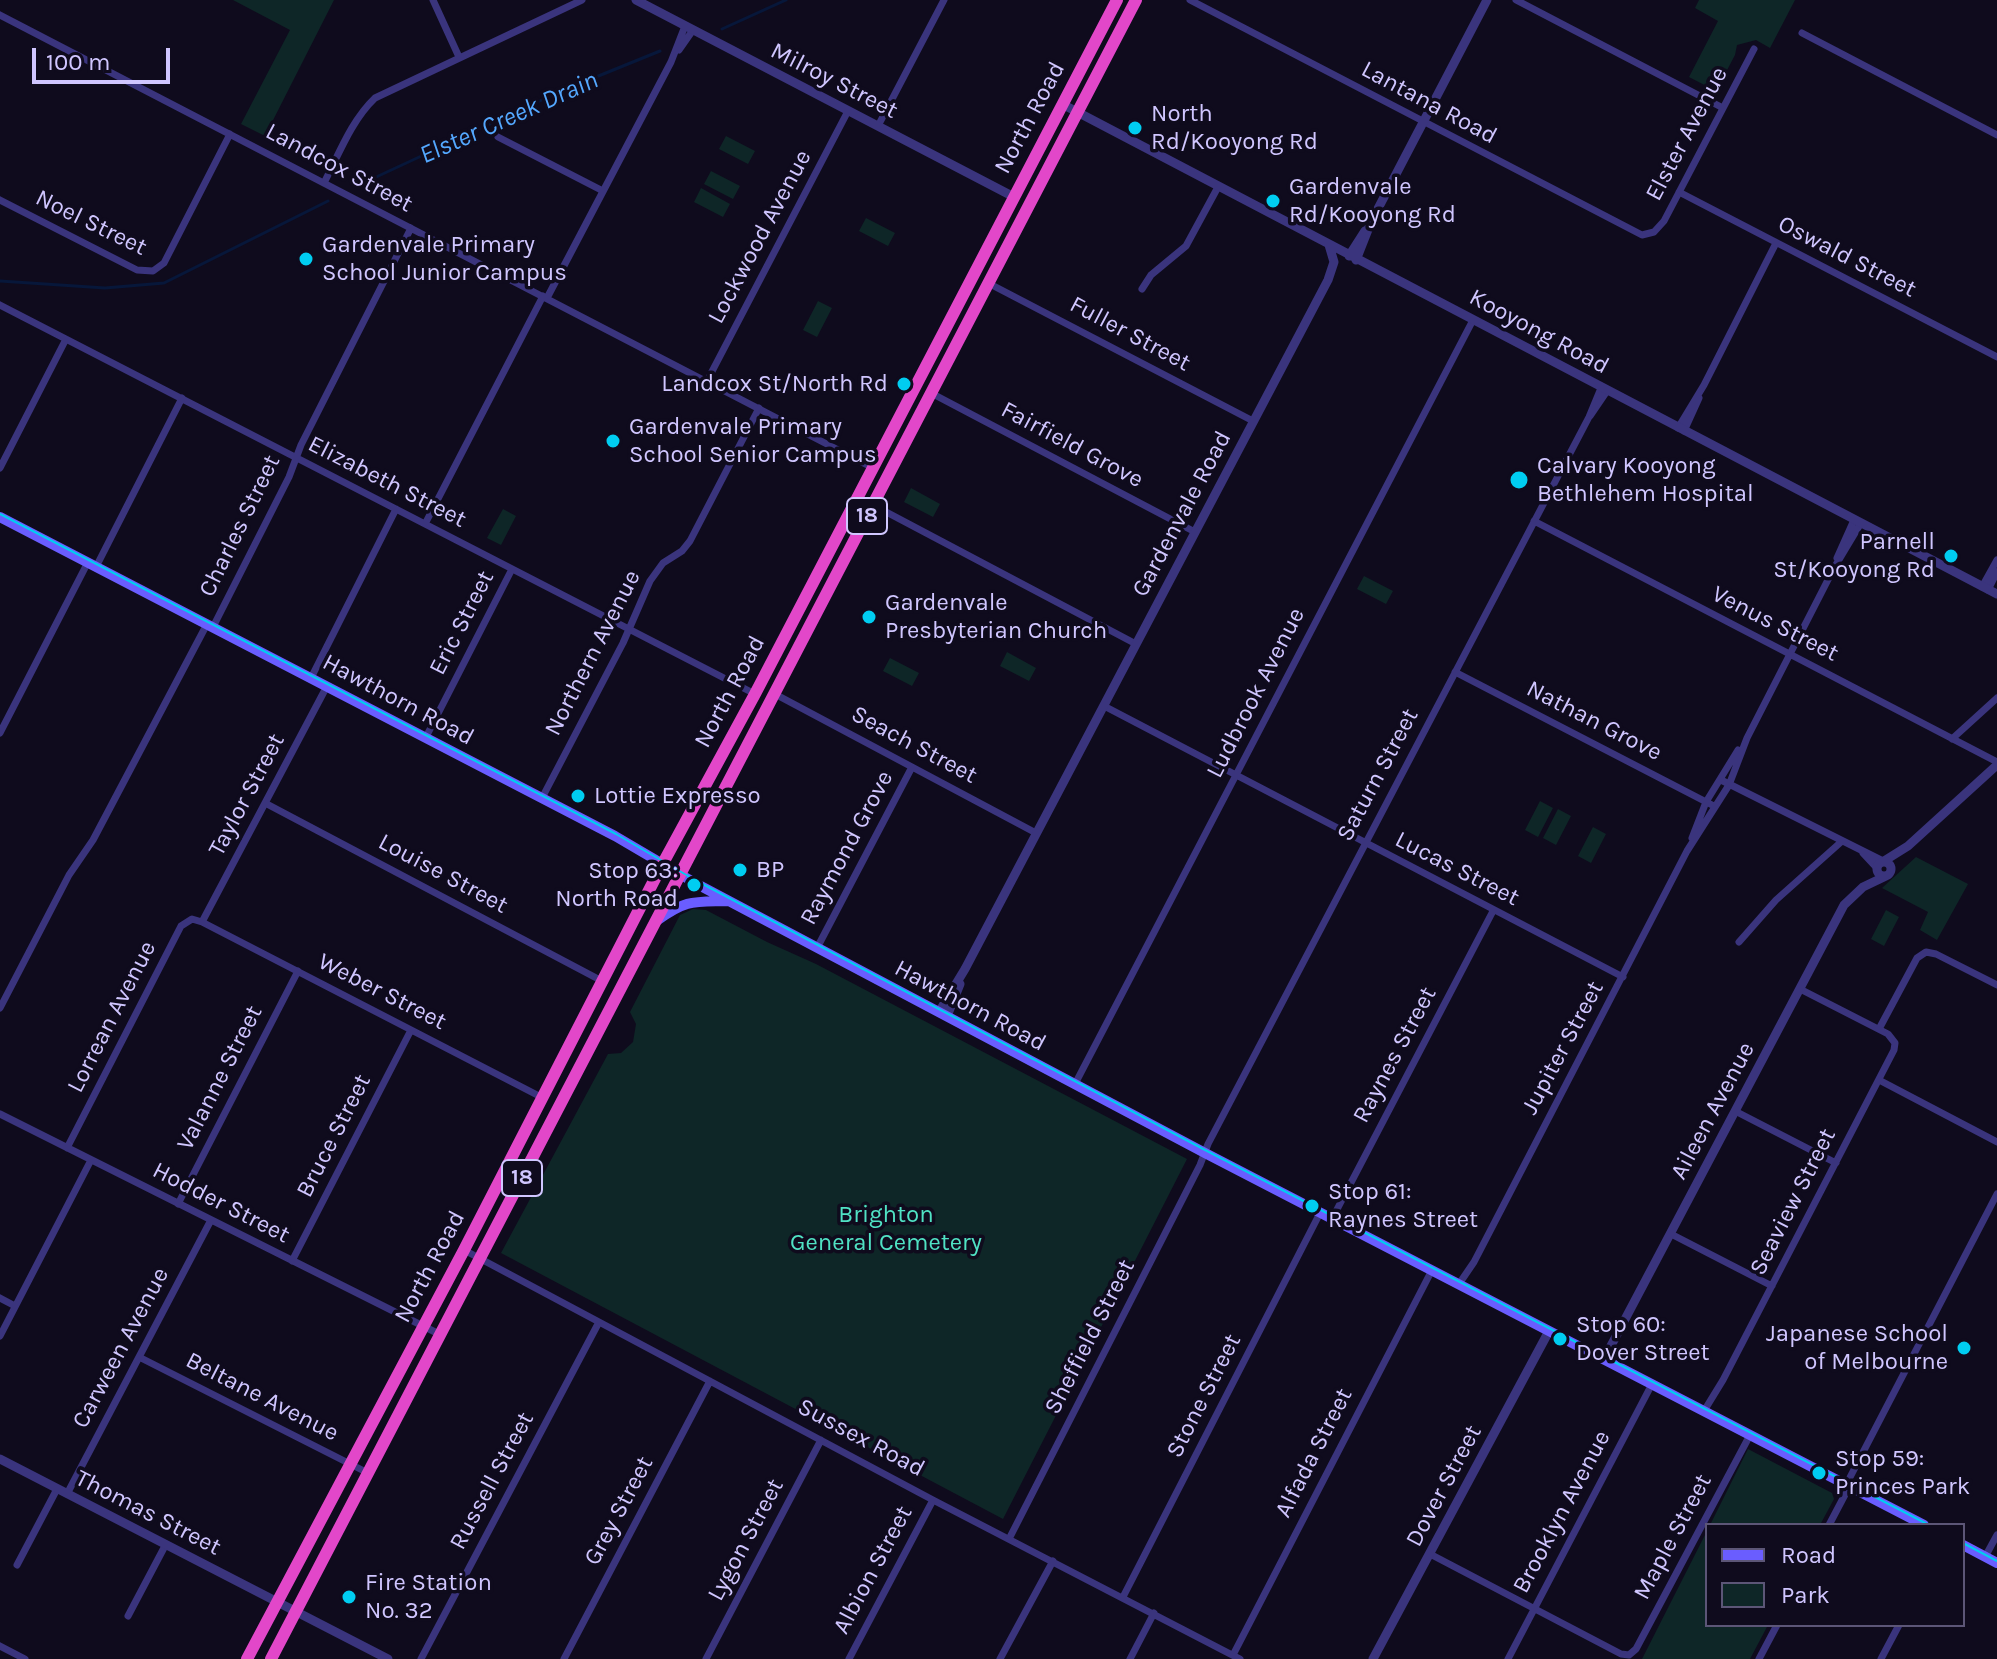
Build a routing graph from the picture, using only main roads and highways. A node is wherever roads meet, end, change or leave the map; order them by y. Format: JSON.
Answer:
{"nodes":[{"id":1,"x":1117,"y":0,"type":"edge"},
{"id":2,"x":1136,"y":0,"type":"edge"},
{"id":3,"x":945,"y":330,"type":"junction"},
{"id":4,"x":959,"y":338,"type":"junction"},
{"id":5,"x":0,"y":517,"type":"edge"},
{"id":6,"x":690,"y":812,"type":"junction"},
{"id":7,"x":709,"y":821,"type":"junction"},
{"id":8,"x":663,"y":863,"type":"junction"},
{"id":9,"x":681,"y":875,"type":"junction"},
{"id":10,"x":730,"y":901,"type":"junction"},
{"id":11,"x":657,"y":921,"type":"junction"},
{"id":12,"x":1920,"y":1523,"type":"edge"},
{"id":13,"x":317,"y":1528,"type":"junction"},
{"id":14,"x":335,"y":1537,"type":"junction"},
{"id":15,"x":1965,"y":1546,"type":"edge"},
{"id":16,"x":1997,"y":1563,"type":"edge"},
{"id":17,"x":247,"y":1659,"type":"edge"},
{"id":18,"x":271,"y":1659,"type":"edge"}],
"edges":[{"from":1,"to":3,"type":"highway","name":"North Road","number":"18"},
{"from":2,"to":4,"type":"highway","name":"North Road","number":"18"},
{"from":3,"to":4,"type":"highway"},
{"from":3,"to":6,"type":"highway","name":"North Road","number":"18"},
{"from":4,"to":7,"type":"highway","name":"North Road","number":"18"},
{"from":5,"to":8,"type":"main road","name":"Hawthorn Road"},
{"from":6,"to":7,"type":"highway"},
{"from":6,"to":8,"type":"highway","name":"North Road","number":"18"},
{"from":7,"to":9,"type":"highway","name":"North Road","number":"18"},
{"from":8,"to":9,"type":"main road","name":"Hawthorn Road"},
{"from":8,"to":13,"type":"highway","name":"North Road","number":"18"},
{"from":9,"to":10,"type":"main road","name":"Hawthorn Road"},
{"from":9,"to":11,"type":"highway","name":"North Road","number":"18"},
{"from":10,"to":11,"type":"main road"},
{"from":10,"to":12,"type":"main road","name":"Hawthorn Road"},
{"from":11,"to":14,"type":"highway","name":"North Road","number":"18"},
{"from":13,"to":14,"type":"highway"},
{"from":13,"to":17,"type":"highway","name":"North Road","number":"18"},
{"from":14,"to":18,"type":"highway","name":"North Road","number":"18"},
{"from":15,"to":16,"type":"main road"}]}
